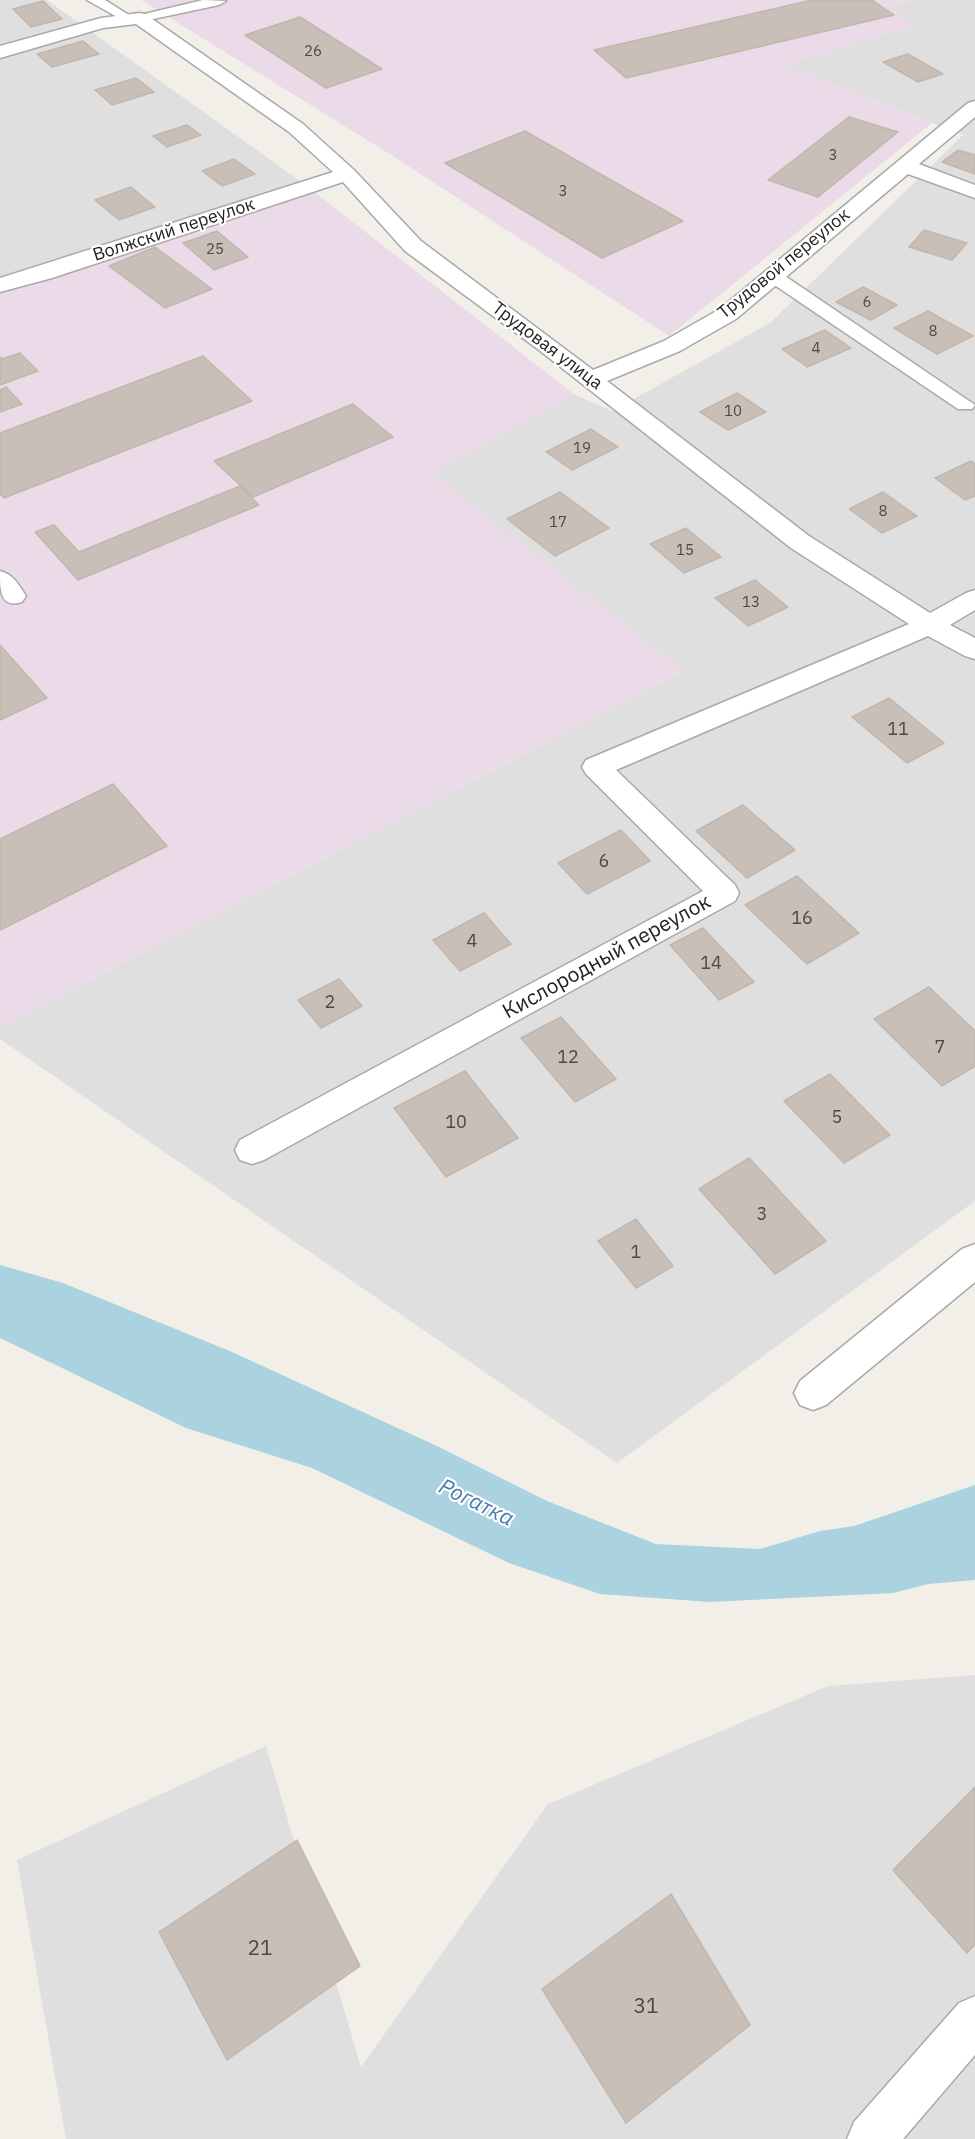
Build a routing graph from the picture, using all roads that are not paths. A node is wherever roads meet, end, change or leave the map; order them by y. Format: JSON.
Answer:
{"nodes":[{"id":1,"x":94,"y":0,"type":"edge"},
{"id":2,"x":219,"y":1,"type":"edge"},
{"id":3,"x":133,"y":18,"type":"junction"},
{"id":4,"x":0,"y":52,"type":"edge"},
{"id":5,"x":975,"y":107,"type":"edge"},
{"id":6,"x":903,"y":165,"type":"junction"},
{"id":7,"x":347,"y":174,"type":"junction"},
{"id":8,"x":975,"y":192,"type":"edge"},
{"id":9,"x":773,"y":276,"type":"junction"},
{"id":10,"x":0,"y":285,"type":"edge"},
{"id":11,"x":591,"y":380,"type":"junction"},
{"id":12,"x":965,"y":405,"type":"dead end"},
{"id":13,"x":975,"y":599,"type":"edge"},
{"id":14,"x":930,"y":625,"type":"junction"},
{"id":15,"x":975,"y":650,"type":"edge"},
{"id":16,"x":252,"y":1150,"type":"dead end"},
{"id":17,"x":975,"y":1260,"type":"edge"},
{"id":18,"x":813,"y":1393,"type":"dead end"},
{"id":19,"x":975,"y":2019,"type":"edge"},
{"id":20,"x":871,"y":2139,"type":"edge"}],
"edges":[{"from":1,"to":3,"type":"lane"},
{"from":2,"to":3,"type":"lane"},
{"from":3,"to":4,"type":"street"},
{"from":3,"to":7,"type":"street","name":"Трудовая улица"},
{"from":5,"to":6,"type":"street","name":"Трудовой переулок"},
{"from":6,"to":8,"type":"street"},
{"from":6,"to":9,"type":"street","name":"Трудовой переулок"},
{"from":7,"to":10,"type":"street","name":"Волжский переулок"},
{"from":7,"to":11,"type":"street","name":"Трудовая улица"},
{"from":9,"to":11,"type":"street","name":"Трудовой переулок"},
{"from":9,"to":12,"type":"lane"},
{"from":11,"to":14,"type":"street","name":"Трудовая улица"},
{"from":13,"to":14,"type":"street","name":"Кислородный переулок"},
{"from":14,"to":15,"type":"street","name":"Трудовая улица"},
{"from":14,"to":16,"type":"street","name":"Кислородный переулок"},
{"from":17,"to":18,"type":"street"},
{"from":19,"to":20,"type":"street"}]}
